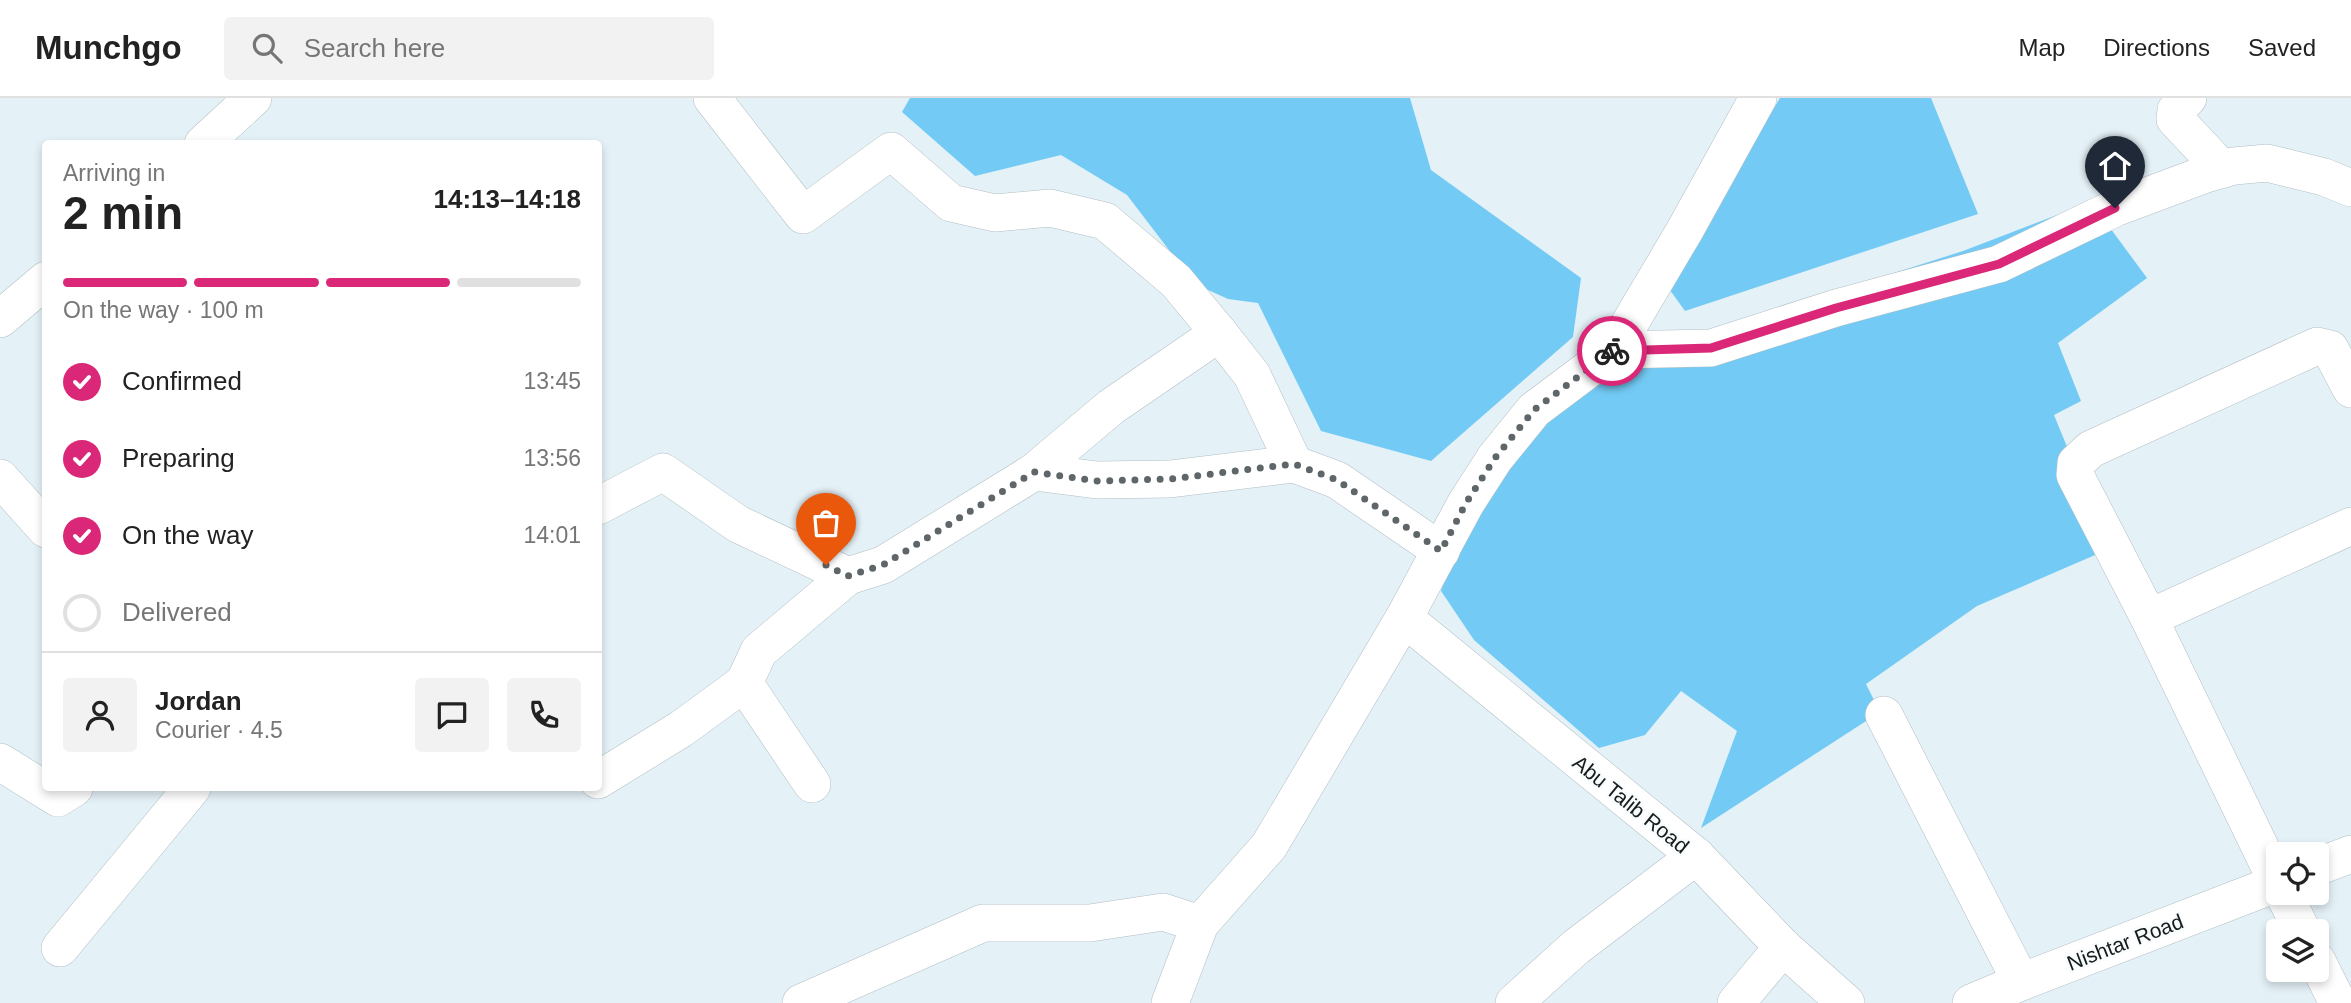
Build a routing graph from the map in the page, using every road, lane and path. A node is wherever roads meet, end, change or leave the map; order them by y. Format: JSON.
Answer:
{"nodes":[{"id":1,"x":253,"y":98,"type":"edge"},
{"id":2,"x":712,"y":98,"type":"edge"},
{"id":3,"x":1758,"y":98,"type":"edge"},
{"id":4,"x":2188,"y":98,"type":"edge"},
{"id":5,"x":207,"y":140,"type":"edge"},
{"id":6,"x":2222,"y":169,"type":"junction"},
{"id":7,"x":2351,"y":188,"type":"edge"},
{"id":8,"x":42,"y":283,"type":"edge"},
{"id":9,"x":0,"y":319,"type":"edge"},
{"id":10,"x":1219,"y":333,"type":"junction"},
{"id":11,"x":1614,"y":350,"type":"junction"},
{"id":12,"x":2351,"y":389,"type":"edge"},
{"id":13,"x":1294,"y":464,"type":"junction"},
{"id":14,"x":1034,"y":472,"type":"junction"},
{"id":15,"x":1,"y":482,"type":"edge"},
{"id":16,"x":602,"y":504,"type":"edge"},
{"id":17,"x":42,"y":525,"type":"edge"},
{"id":18,"x":2351,"y":526,"type":"edge"},
{"id":19,"x":1441,"y":551,"type":"junction"},
{"id":20,"x":848,"y":576,"type":"junction"},
{"id":21,"x":1404,"y":618,"type":"junction"},
{"id":22,"x":2149,"y":618,"type":"junction"},
{"id":23,"x":744,"y":683,"type":"junction"},
{"id":24,"x":1884,"y":715,"type":"dead end"},
{"id":25,"x":0,"y":762,"type":"edge"},
{"id":26,"x":602,"y":778,"type":"edge"},
{"id":27,"x":812,"y":784,"type":"dead end"},
{"id":28,"x":42,"y":788,"type":"edge"},
{"id":29,"x":47,"y":791,"type":"edge"},
{"id":30,"x":69,"y":791,"type":"edge"},
{"id":31,"x":190,"y":791,"type":"edge"},
{"id":32,"x":2351,"y":854,"type":"edge"},
{"id":33,"x":1696,"y":856,"type":"junction"},
{"id":34,"x":2266,"y":858,"type":"edge"},
{"id":35,"x":2329,"y":862,"type":"edge"},
{"id":36,"x":2266,"y":888,"type":"edge"},
{"id":37,"x":1200,"y":923,"type":"junction"},
{"id":38,"x":1783,"y":947,"type":"junction"},
{"id":39,"x":61,"y":948,"type":"dead end"},
{"id":40,"x":2021,"y":982,"type":"junction"},
{"id":41,"x":2328,"y":982,"type":"edge"},
{"id":42,"x":801,"y":1003,"type":"edge"},
{"id":43,"x":1170,"y":1003,"type":"edge"},
{"id":44,"x":1514,"y":1003,"type":"edge"},
{"id":45,"x":1736,"y":1003,"type":"edge"},
{"id":46,"x":1846,"y":1003,"type":"edge"},
{"id":47,"x":1972,"y":1003,"type":"edge"},
{"id":48,"x":2338,"y":1003,"type":"edge"}],
"edges":[{"from":1,"to":5,"type":"street"},
{"from":2,"to":10,"type":"street"},
{"from":3,"to":11,"type":"street"},
{"from":4,"to":6,"type":"street"},
{"from":6,"to":7,"type":"street"},
{"from":6,"to":11,"type":"street"},
{"from":8,"to":9,"type":"street"},
{"from":10,"to":13,"type":"street"},
{"from":10,"to":14,"type":"street"},
{"from":11,"to":19,"type":"street"},
{"from":12,"to":22,"type":"street"},
{"from":13,"to":14,"type":"street"},
{"from":13,"to":19,"type":"street"},
{"from":14,"to":20,"type":"street"},
{"from":15,"to":17,"type":"street"},
{"from":16,"to":20,"type":"street"},
{"from":18,"to":22,"type":"street"},
{"from":19,"to":21,"type":"street"},
{"from":20,"to":23,"type":"street"},
{"from":21,"to":33,"type":"street","name":"Abu Talib Road"},
{"from":21,"to":37,"type":"street"},
{"from":22,"to":34,"type":"street"},
{"from":23,"to":26,"type":"street"},
{"from":23,"to":27,"type":"street"},
{"from":24,"to":40,"type":"street"},
{"from":25,"to":28,"type":"street"},
{"from":29,"to":30,"type":"street"},
{"from":31,"to":39,"type":"street"},
{"from":32,"to":35,"type":"street"},
{"from":33,"to":38,"type":"street","name":"Abu Talib Road"},
{"from":33,"to":44,"type":"street"},
{"from":36,"to":40,"type":"street","name":"Nishtar Road"},
{"from":37,"to":42,"type":"street"},
{"from":37,"to":43,"type":"street"},
{"from":38,"to":45,"type":"street"},
{"from":38,"to":46,"type":"street","name":"Abu Talib Road"},
{"from":40,"to":47,"type":"street","name":"Nishtar Road"},
{"from":41,"to":48,"type":"street"}]}
